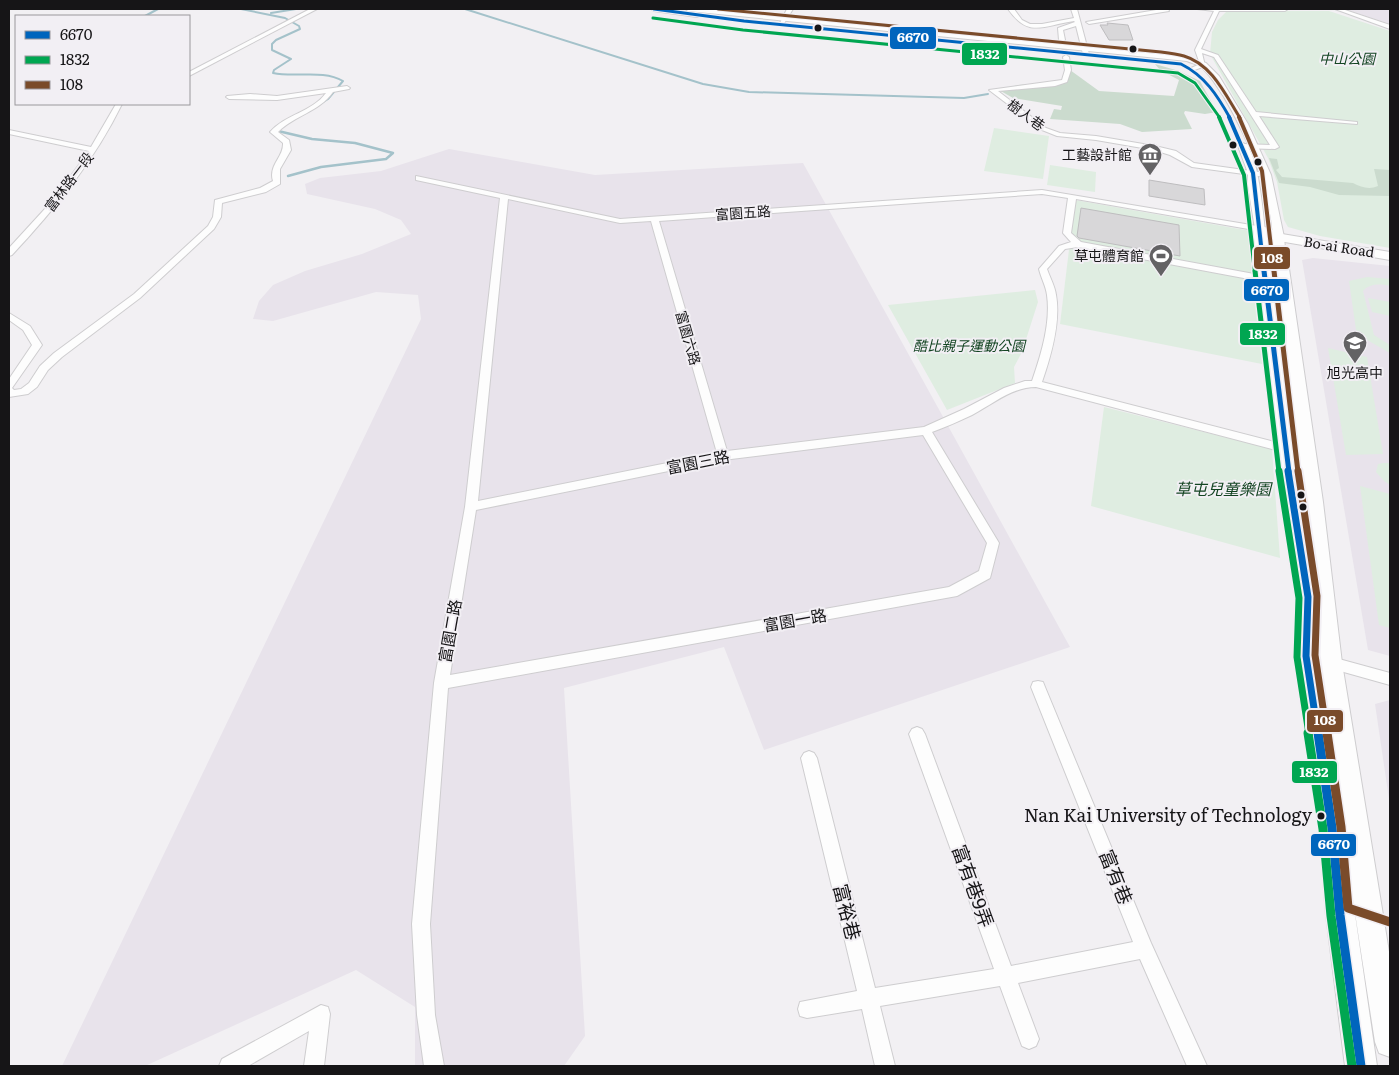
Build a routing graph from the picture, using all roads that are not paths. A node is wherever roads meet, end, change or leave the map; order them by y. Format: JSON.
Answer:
{"nodes":[{"id":1,"x":314,"y":9,"type":"edge"},
{"id":2,"x":654,"y":9,"type":"edge"},
{"id":3,"x":688,"y":9,"type":"edge"},
{"id":4,"x":790,"y":9,"type":"edge"},
{"id":5,"x":1011,"y":9,"type":"edge"},
{"id":6,"x":1074,"y":9,"type":"edge"},
{"id":7,"x":1165,"y":9,"type":"edge"},
{"id":8,"x":1200,"y":9,"type":"edge"},
{"id":9,"x":1217,"y":9,"type":"edge"},
{"id":10,"x":1285,"y":9,"type":"edge"},
{"id":11,"x":1338,"y":9,"type":"edge"},
{"id":12,"x":782,"y":21,"type":"junction"},
{"id":13,"x":1077,"y":21,"type":"junction"},
{"id":14,"x":1089,"y":22,"type":"dead end"},
{"id":15,"x":1390,"y":27,"type":"edge"},
{"id":16,"x":1062,"y":40,"type":"dead end"},
{"id":17,"x":1198,"y":50,"type":"junction"},
{"id":18,"x":1086,"y":51,"type":"junction"},
{"id":19,"x":1066,"y":57,"type":"tunnel mouth"},
{"id":20,"x":1203,"y":65,"type":"junction"},
{"id":21,"x":1192,"y":69,"type":"junction"},
{"id":22,"x":190,"y":73,"type":"edge"},
{"id":23,"x":345,"y":88,"type":"dead end"},
{"id":24,"x":332,"y":90,"type":"junction"},
{"id":25,"x":229,"y":97,"type":"dead end"},
{"id":26,"x":119,"y":105,"type":"edge"},
{"id":27,"x":1254,"y":114,"type":"junction"},
{"id":28,"x":1355,"y":123,"type":"dead end"},
{"id":29,"x":9,"y":132,"type":"edge"},
{"id":30,"x":1243,"y":146,"type":"junction"},
{"id":31,"x":1255,"y":147,"type":"junction"},
{"id":32,"x":93,"y":150,"type":"junction"},
{"id":33,"x":1253,"y":173,"type":"junction"},
{"id":34,"x":1266,"y":175,"type":"junction"},
{"id":35,"x":418,"y":178,"type":"dead end"},
{"id":36,"x":504,"y":196,"type":"junction"},
{"id":37,"x":1072,"y":196,"type":"junction"},
{"id":38,"x":654,"y":219,"type":"junction"},
{"id":39,"x":1270,"y":240,"type":"junction"},
{"id":40,"x":1078,"y":244,"type":"junction"},
{"id":41,"x":9,"y":253,"type":"edge"},
{"id":42,"x":1390,"y":256,"type":"edge"},
{"id":43,"x":1390,"y":263,"type":"edge"},
{"id":44,"x":1265,"y":279,"type":"junction"},
{"id":45,"x":9,"y":316,"type":"edge"},
{"id":46,"x":1036,"y":384,"type":"junction"},
{"id":47,"x":9,"y":386,"type":"edge"},
{"id":48,"x":9,"y":391,"type":"edge"},
{"id":49,"x":926,"y":431,"type":"junction"},
{"id":50,"x":1284,"y":449,"type":"junction"},
{"id":51,"x":1306,"y":454,"type":"junction"},
{"id":52,"x":723,"y":456,"type":"junction"},
{"id":53,"x":471,"y":507,"type":"junction"},
{"id":54,"x":1318,"y":659,"type":"junction"},
{"id":55,"x":1390,"y":680,"type":"edge"},
{"id":56,"x":441,"y":683,"type":"junction"},
{"id":57,"x":1038,"y":687,"type":"dead end"},
{"id":58,"x":917,"y":734,"type":"dead end"},
{"id":59,"x":809,"y":758,"type":"dead end"},
{"id":60,"x":1145,"y":949,"type":"junction"},
{"id":61,"x":1006,"y":976,"type":"junction"},
{"id":62,"x":868,"y":998,"type":"junction"},
{"id":63,"x":807,"y":1009,"type":"dead end"},
{"id":64,"x":1029,"y":1039,"type":"dead end"},
{"id":65,"x":1390,"y":1042,"type":"edge"},
{"id":66,"x":229,"y":1066,"type":"edge"},
{"id":67,"x":314,"y":1066,"type":"edge"},
{"id":68,"x":434,"y":1066,"type":"edge"},
{"id":69,"x":885,"y":1066,"type":"edge"},
{"id":70,"x":1197,"y":1066,"type":"edge"},
{"id":71,"x":1361,"y":1066,"type":"edge"}],
"edges":[{"from":1,"to":22,"type":"street"},
{"from":2,"to":12,"type":"street"},
{"from":3,"to":12,"type":"street"},
{"from":4,"to":12,"type":"street"},
{"from":5,"to":13,"type":"street"},
{"from":6,"to":13,"type":"street"},
{"from":7,"to":14,"type":"street"},
{"from":8,"to":9,"type":"street"},
{"from":9,"to":10,"type":"street"},
{"from":9,"to":17,"type":"street"},
{"from":11,"to":15,"type":"street"},
{"from":12,"to":18,"type":"street"},
{"from":13,"to":16,"type":"street"},
{"from":13,"to":18,"type":"street"},
{"from":17,"to":20,"type":"street"},
{"from":17,"to":27,"type":"street"},
{"from":18,"to":20,"type":"street"},
{"from":18,"to":21,"type":"street"},
{"from":19,"to":33,"type":"street","name":"樹人巷"},
{"from":20,"to":21,"type":"street"},
{"from":20,"to":31,"type":"street"},
{"from":21,"to":30,"type":"street"},
{"from":23,"to":24,"type":"street"},
{"from":24,"to":25,"type":"street"},
{"from":24,"to":48,"type":"street"},
{"from":26,"to":32,"type":"street","name":"富林路一段"},
{"from":27,"to":28,"type":"street"},
{"from":27,"to":31,"type":"street"},
{"from":29,"to":32,"type":"street"},
{"from":30,"to":31,"type":"street"},
{"from":30,"to":33,"type":"street"},
{"from":31,"to":34,"type":"street"},
{"from":32,"to":41,"type":"street","name":"富林路一段"},
{"from":33,"to":34,"type":"street","name":"樹人巷"},
{"from":33,"to":39,"type":"street"},
{"from":34,"to":39,"type":"street"},
{"from":35,"to":36,"type":"street","name":"富園五路"},
{"from":36,"to":38,"type":"street","name":"富園五路"},
{"from":36,"to":53,"type":"street","name":"富園二路"},
{"from":37,"to":38,"type":"street","name":"富園五路"},
{"from":37,"to":39,"type":"street","name":"富園五路"},
{"from":37,"to":40,"type":"street"},
{"from":38,"to":52,"type":"street","name":"富園六路"},
{"from":39,"to":42,"type":"main road","name":"Bo-ai Road"},
{"from":39,"to":43,"type":"main road","name":"Bo-ai Road"},
{"from":39,"to":44,"type":"main road"},
{"from":39,"to":51,"type":"main road"},
{"from":40,"to":44,"type":"street"},
{"from":40,"to":46,"type":"street"},
{"from":44,"to":50,"type":"main road"},
{"from":45,"to":47,"type":"street"},
{"from":46,"to":49,"type":"street","name":"富園三路"},
{"from":46,"to":50,"type":"street"},
{"from":49,"to":52,"type":"street","name":"富園三路"},
{"from":49,"to":56,"type":"street","name":"富園一路"},
{"from":50,"to":51,"type":"street"},
{"from":50,"to":54,"type":"main road"},
{"from":51,"to":54,"type":"main road"},
{"from":52,"to":53,"type":"street","name":"富園三路"},
{"from":53,"to":56,"type":"street","name":"富園二路"},
{"from":54,"to":55,"type":"street"},
{"from":54,"to":65,"type":"main road"},
{"from":54,"to":71,"type":"main road"},
{"from":56,"to":68,"type":"street","name":"富園二路"},
{"from":57,"to":60,"type":"street","name":"富有巷"},
{"from":58,"to":61,"type":"street","name":"富有巷9弄"},
{"from":59,"to":62,"type":"street","name":"富裕巷"},
{"from":60,"to":61,"type":"street"},
{"from":60,"to":70,"type":"street","name":"富有巷"},
{"from":61,"to":62,"type":"street"},
{"from":61,"to":64,"type":"street","name":"富有巷9弄"},
{"from":62,"to":63,"type":"street"},
{"from":62,"to":69,"type":"street","name":"富裕巷"},
{"from":66,"to":67,"type":"street"}]}
